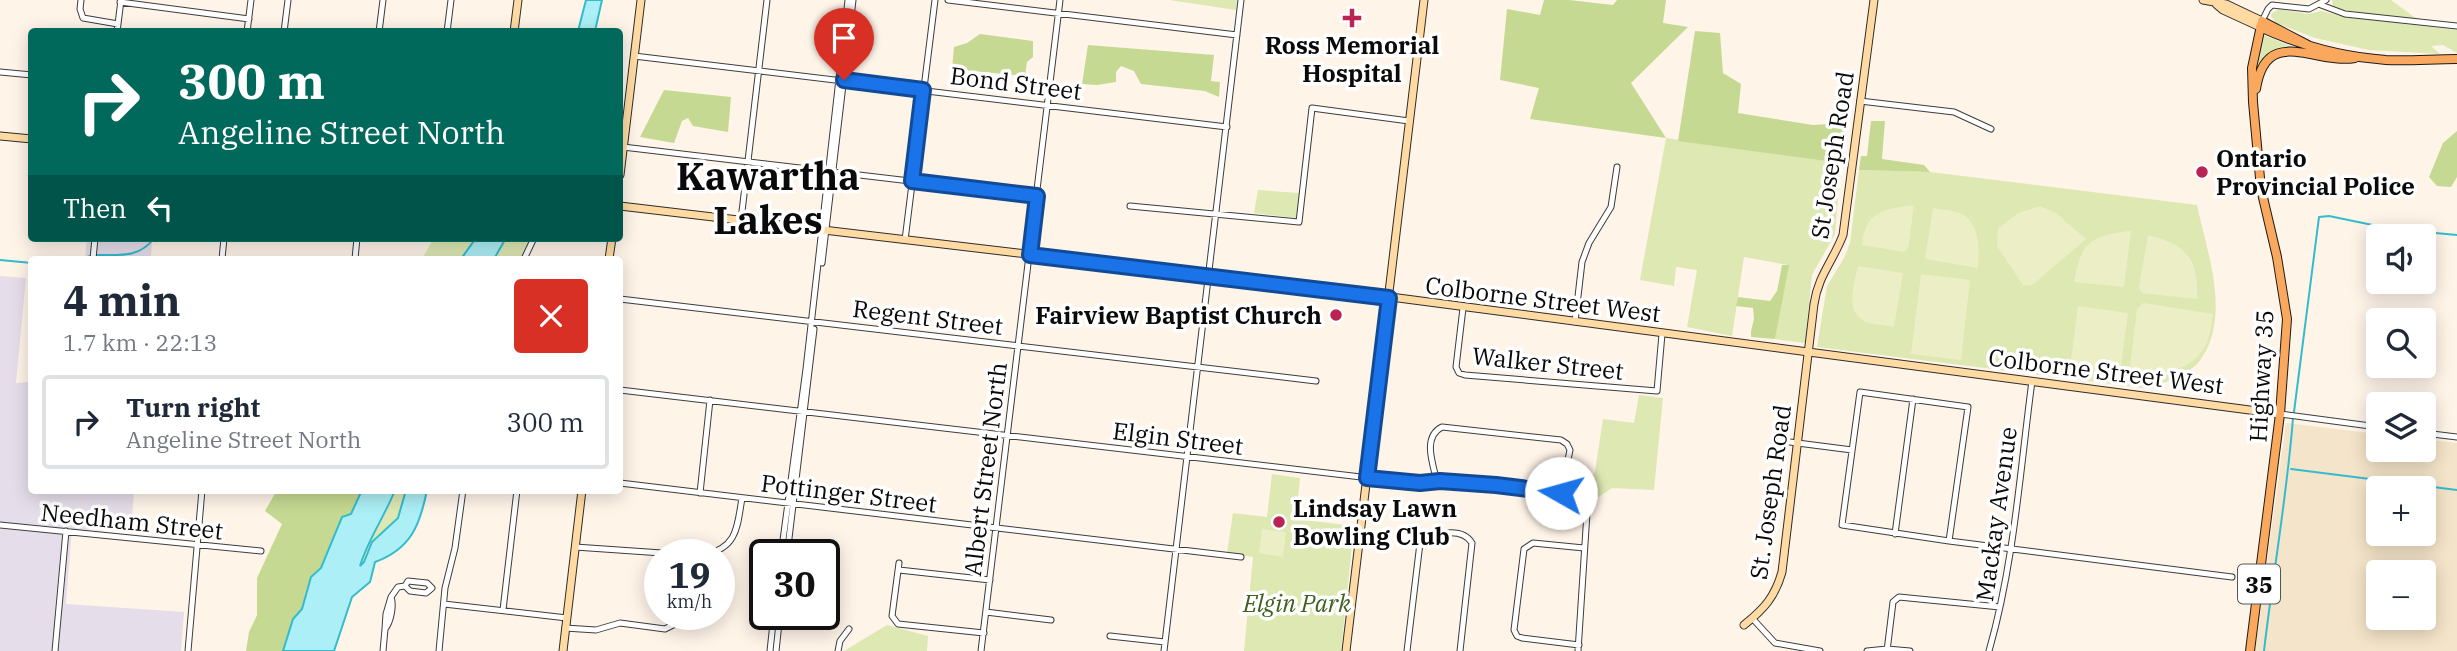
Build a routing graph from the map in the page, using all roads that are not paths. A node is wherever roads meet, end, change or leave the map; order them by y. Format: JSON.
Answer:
{"nodes":[{"id":1,"x":81,"y":0,"type":"edge"},
{"id":2,"x":251,"y":0,"type":"edge"},
{"id":3,"x":288,"y":0,"type":"edge"},
{"id":4,"x":383,"y":0,"type":"edge"},
{"id":5,"x":451,"y":0,"type":"edge"},
{"id":6,"x":518,"y":0,"type":"edge"},
{"id":7,"x":641,"y":0,"type":"edge"},
{"id":8,"x":767,"y":0,"type":"edge"},
{"id":9,"x":851,"y":0,"type":"edge"},
{"id":10,"x":934,"y":0,"type":"edge"},
{"id":11,"x":948,"y":0,"type":"edge"},
{"id":12,"x":1060,"y":0,"type":"edge"},
{"id":13,"x":1241,"y":0,"type":"edge"},
{"id":14,"x":1424,"y":0,"type":"edge"},
{"id":15,"x":1874,"y":0,"type":"edge"},
{"id":16,"x":2203,"y":0,"type":"edge"},
{"id":17,"x":120,"y":1,"type":"edge"},
{"id":18,"x":2323,"y":2,"type":"edge"},
{"id":19,"x":1058,"y":15,"type":"junction"},
{"id":20,"x":249,"y":19,"type":"junction"},
{"id":21,"x":118,"y":24,"type":"junction"},
{"id":22,"x":2261,"y":24,"type":"junction"},
{"id":23,"x":2457,"y":26,"type":"edge"},
{"id":24,"x":118,"y":28,"type":"edge"},
{"id":25,"x":248,"y":28,"type":"edge"},
{"id":26,"x":284,"y":28,"type":"edge"},
{"id":27,"x":380,"y":28,"type":"edge"},
{"id":28,"x":448,"y":28,"type":"edge"},
{"id":29,"x":514,"y":28,"type":"edge"},
{"id":30,"x":1237,"y":35,"type":"junction"},
{"id":31,"x":634,"y":56,"type":"junction"},
{"id":32,"x":2362,"y":57,"type":"junction"},
{"id":33,"x":2457,"y":59,"type":"edge"},
{"id":34,"x":758,"y":71,"type":"junction"},
{"id":35,"x":0,"y":72,"type":"edge"},
{"id":36,"x":28,"y":75,"type":"edge"},
{"id":37,"x":841,"y":80,"type":"junction"},
{"id":38,"x":923,"y":90,"type":"junction"},
{"id":39,"x":1860,"y":100,"type":"junction"},
{"id":40,"x":2253,"y":102,"type":"junction"},
{"id":41,"x":1048,"y":104,"type":"junction"},
{"id":42,"x":1409,"y":121,"type":"junction"},
{"id":43,"x":1227,"y":127,"type":"junction"},
{"id":44,"x":1991,"y":129,"type":"dead end"},
{"id":45,"x":0,"y":136,"type":"edge"},
{"id":46,"x":28,"y":139,"type":"edge"},
{"id":47,"x":623,"y":147,"type":"joint"},
{"id":48,"x":747,"y":162,"type":"junction"},
{"id":49,"x":1617,"y":167,"type":"dead end"},
{"id":50,"x":830,"y":171,"type":"junction"},
{"id":51,"x":912,"y":181,"type":"junction"},
{"id":52,"x":1037,"y":196,"type":"junction"},
{"id":53,"x":623,"y":205,"type":"edge"},
{"id":54,"x":1130,"y":206,"type":"dead end"},
{"id":55,"x":1214,"y":214,"type":"junction"},
{"id":56,"x":741,"y":220,"type":"junction"},
{"id":57,"x":823,"y":230,"type":"junction"},
{"id":58,"x":905,"y":240,"type":"junction"},
{"id":59,"x":1030,"y":255,"type":"junction"},
{"id":60,"x":1207,"y":276,"type":"junction"},
{"id":61,"x":1389,"y":298,"type":"junction"},
{"id":62,"x":623,"y":299,"type":"edge"},
{"id":63,"x":1463,"y":308,"type":"junction"},
{"id":64,"x":813,"y":321,"type":"junction"},
{"id":65,"x":1575,"y":322,"type":"junction"},
{"id":66,"x":1662,"y":334,"type":"junction"},
{"id":67,"x":1018,"y":345,"type":"junction"},
{"id":68,"x":1808,"y":352,"type":"junction"},
{"id":69,"x":1197,"y":368,"type":"junction"},
{"id":70,"x":1316,"y":381,"type":"dead end"},
{"id":71,"x":2032,"y":381,"type":"junction"},
{"id":72,"x":623,"y":390,"type":"edge"},
{"id":73,"x":1913,"y":399,"type":"junction"},
{"id":74,"x":709,"y":400,"type":"junction"},
{"id":75,"x":802,"y":412,"type":"junction"},
{"id":76,"x":2280,"y":414,"type":"junction"},
{"id":77,"x":2366,"y":425,"type":"edge"},
{"id":78,"x":2436,"y":434,"type":"edge"},
{"id":79,"x":1007,"y":436,"type":"junction"},
{"id":80,"x":2457,"y":437,"type":"edge"},
{"id":81,"x":1782,"y":441,"type":"dead end"},
{"id":82,"x":1798,"y":444,"type":"junction"},
{"id":83,"x":1852,"y":450,"type":"junction"},
{"id":84,"x":1186,"y":457,"type":"junction"},
{"id":85,"x":1367,"y":478,"type":"junction"},
{"id":86,"x":1437,"y":482,"type":"junction"},
{"id":87,"x":623,"y":483,"type":"edge"},
{"id":88,"x":700,"y":493,"type":"junction"},
{"id":89,"x":1561,"y":493,"type":"junction"},
{"id":90,"x":202,"y":494,"type":"edge"},
{"id":91,"x":462,"y":494,"type":"edge"},
{"id":92,"x":517,"y":494,"type":"edge"},
{"id":93,"x":582,"y":494,"type":"edge"},
{"id":94,"x":742,"y":498,"type":"junction"},
{"id":95,"x":790,"y":504,"type":"junction"},
{"id":96,"x":0,"y":526,"type":"edge"},
{"id":97,"x":996,"y":527,"type":"junction"},
{"id":98,"x":66,"y":531,"type":"junction"},
{"id":99,"x":1895,"y":534,"type":"junction"},
{"id":100,"x":732,"y":539,"type":"edge"},
{"id":101,"x":785,"y":539,"type":"edge"},
{"id":102,"x":788,"y":539,"type":"edge"},
{"id":103,"x":1949,"y":541,"type":"junction"},
{"id":104,"x":197,"y":545,"type":"junction"},
{"id":105,"x":575,"y":547,"type":"junction"},
{"id":106,"x":1584,"y":548,"type":"junction"},
{"id":107,"x":1175,"y":549,"type":"junction"},
{"id":108,"x":2010,"y":549,"type":"junction"},
{"id":109,"x":261,"y":551,"type":"dead end"},
{"id":110,"x":644,"y":552,"type":"edge"},
{"id":111,"x":1241,"y":557,"type":"dead end"},
{"id":112,"x":2232,"y":577,"type":"dead end"},
{"id":113,"x":990,"y":580,"type":"junction"},
{"id":114,"x":446,"y":588,"type":"junction"},
{"id":115,"x":444,"y":604,"type":"junction"},
{"id":116,"x":2000,"y":607,"type":"junction"},
{"id":117,"x":503,"y":610,"type":"junction"},
{"id":118,"x":986,"y":612,"type":"junction"},
{"id":119,"x":567,"y":618,"type":"junction"},
{"id":120,"x":1752,"y":618,"type":"junction"},
{"id":121,"x":1051,"y":620,"type":"dead end"},
{"id":122,"x":1744,"y":625,"type":"dead end"},
{"id":123,"x":644,"y":626,"type":"edge"},
{"id":124,"x":565,"y":628,"type":"junction"},
{"id":125,"x":849,"y":629,"type":"dead end"},
{"id":126,"x":775,"y":630,"type":"edge"},
{"id":127,"x":776,"y":630,"type":"edge"},
{"id":128,"x":984,"y":634,"type":"junction"},
{"id":129,"x":1110,"y":636,"type":"dead end"},
{"id":130,"x":1165,"y":642,"type":"junction"},
{"id":131,"x":1578,"y":648,"type":"edge"},
{"id":132,"x":1887,"y":650,"type":"edge"},
{"id":133,"x":55,"y":651,"type":"edge"},
{"id":134,"x":188,"y":651,"type":"edge"},
{"id":135,"x":383,"y":651,"type":"edge"},
{"id":136,"x":439,"y":651,"type":"edge"},
{"id":137,"x":563,"y":651,"type":"edge"},
{"id":138,"x":770,"y":651,"type":"edge"},
{"id":139,"x":776,"y":651,"type":"edge"},
{"id":140,"x":838,"y":651,"type":"edge"},
{"id":141,"x":981,"y":651,"type":"edge"},
{"id":142,"x":1164,"y":651,"type":"edge"},
{"id":143,"x":1346,"y":651,"type":"edge"},
{"id":144,"x":1407,"y":651,"type":"edge"},
{"id":145,"x":1460,"y":651,"type":"edge"},
{"id":146,"x":1820,"y":651,"type":"edge"},
{"id":147,"x":1867,"y":651,"type":"edge"},
{"id":148,"x":1910,"y":651,"type":"edge"},
{"id":149,"x":1989,"y":651,"type":"edge"},
{"id":150,"x":2250,"y":651,"type":"edge"}],
"edges":[{"from":1,"to":21,"type":"street"},
{"from":2,"to":20,"type":"street"},
{"from":3,"to":26,"type":"street"},
{"from":4,"to":27,"type":"street"},
{"from":5,"to":28,"type":"street"},
{"from":6,"to":29,"type":"main road"},
{"from":7,"to":31,"type":"main road"},
{"from":8,"to":34,"type":"street"},
{"from":9,"to":37,"type":"street"},
{"from":10,"to":38,"type":"street"},
{"from":11,"to":19,"type":"street"},
{"from":12,"to":19,"type":"street","name":"Albert Street North"},
{"from":13,"to":30,"type":"street"},
{"from":14,"to":42,"type":"main road"},
{"from":15,"to":39,"type":"main road","name":"St Joseph Road"},
{"from":16,"to":22,"type":"main road"},
{"from":17,"to":20,"type":"street"},
{"from":17,"to":21,"type":"street"},
{"from":18,"to":22,"type":"street"},
{"from":18,"to":23,"type":"street"},
{"from":19,"to":30,"type":"street"},
{"from":19,"to":41,"type":"street","name":"Albert Street North"},
{"from":20,"to":25,"type":"street"},
{"from":21,"to":24,"type":"street"},
{"from":22,"to":32,"type":"main road"},
{"from":22,"to":40,"type":"main road","name":"Highway 35","number":"35"},
{"from":30,"to":43,"type":"street"},
{"from":31,"to":34,"type":"street","name":"Bond Street"},
{"from":31,"to":47,"type":"main road"},
{"from":32,"to":33,"type":"main road"},
{"from":32,"to":40,"type":"main road"},
{"from":34,"to":37,"type":"street","name":"Bond Street"},
{"from":34,"to":48,"type":"street"},
{"from":35,"to":36,"type":"street"},
{"from":37,"to":38,"type":"street","name":"Bond Street"},
{"from":37,"to":50,"type":"street"},
{"from":38,"to":41,"type":"street","name":"Bond Street"},
{"from":38,"to":51,"type":"street"},
{"from":39,"to":44,"type":"street"},
{"from":39,"to":68,"type":"main road","name":"St Joseph Road"},
{"from":40,"to":76,"type":"main road","name":"Highway 35","number":"35"},
{"from":41,"to":43,"type":"street","name":"Bond Street"},
{"from":41,"to":52,"type":"street","name":"Albert Street North"},
{"from":42,"to":55,"type":"street"},
{"from":42,"to":61,"type":"main road"},
{"from":43,"to":55,"type":"street"},
{"from":45,"to":46,"type":"main road"},
{"from":47,"to":48,"type":"street"},
{"from":48,"to":50,"type":"street"},
{"from":48,"to":56,"type":"street"},
{"from":49,"to":65,"type":"street"},
{"from":50,"to":51,"type":"street"},
{"from":50,"to":57,"type":"street"},
{"from":51,"to":52,"type":"street"},
{"from":51,"to":58,"type":"street"},
{"from":52,"to":59,"type":"street","name":"Albert Street North"},
{"from":53,"to":56,"type":"main road","name":"Colborne Street West"},
{"from":54,"to":55,"type":"street"},
{"from":55,"to":60,"type":"street"},
{"from":56,"to":57,"type":"main road","name":"Colborne Street West"},
{"from":57,"to":58,"type":"main road","name":"Colborne Street West"},
{"from":57,"to":64,"type":"street"},
{"from":58,"to":59,"type":"main road","name":"Colborne Street West"},
{"from":59,"to":60,"type":"main road","name":"Colborne Street West"},
{"from":59,"to":67,"type":"street","name":"Albert Street North"},
{"from":60,"to":61,"type":"main road","name":"Colborne Street West"},
{"from":60,"to":69,"type":"street"},
{"from":61,"to":63,"type":"main road","name":"Colborne Street West"},
{"from":61,"to":85,"type":"main road"},
{"from":62,"to":64,"type":"street","name":"Regent Street"},
{"from":63,"to":65,"type":"main road","name":"Colborne Street West"},
{"from":63,"to":66,"type":"street","name":"Walker Street"},
{"from":64,"to":67,"type":"street","name":"Regent Street"},
{"from":64,"to":75,"type":"street"},
{"from":65,"to":66,"type":"main road","name":"Colborne Street West"},
{"from":66,"to":68,"type":"main road","name":"Colborne Street West"},
{"from":67,"to":69,"type":"street","name":"Regent Street"},
{"from":67,"to":79,"type":"street","name":"Albert Street North"},
{"from":68,"to":71,"type":"main road","name":"Colborne Street West"},
{"from":68,"to":82,"type":"main road","name":"St. Joseph Road"},
{"from":69,"to":70,"type":"street","name":"Regent Street"},
{"from":69,"to":84,"type":"street"},
{"from":71,"to":76,"type":"main road","name":"Colborne Street West"},
{"from":71,"to":108,"type":"street","name":"Mackay Avenue"},
{"from":72,"to":74,"type":"street","name":"Elgin Street"},
{"from":73,"to":83,"type":"street"},
{"from":73,"to":99,"type":"street"},
{"from":73,"to":103,"type":"street"},
{"from":74,"to":75,"type":"street","name":"Elgin Street"},
{"from":74,"to":88,"type":"street"},
{"from":75,"to":79,"type":"street","name":"Elgin Street"},
{"from":75,"to":95,"type":"street"},
{"from":76,"to":77,"type":"street","name":"Colborne Street West"},
{"from":76,"to":150,"type":"main road","name":"Highway 35","number":"35"},
{"from":78,"to":80,"type":"street"},
{"from":79,"to":84,"type":"street","name":"Elgin Street"},
{"from":79,"to":97,"type":"street","name":"Albert Street North"},
{"from":81,"to":82,"type":"street"},
{"from":82,"to":83,"type":"street"},
{"from":82,"to":120,"type":"main road","name":"St. Joseph Road"},
{"from":83,"to":99,"type":"street"},
{"from":84,"to":85,"type":"street","name":"Elgin Street"},
{"from":84,"to":107,"type":"street"},
{"from":85,"to":86,"type":"street","name":"Elgin Street"},
{"from":85,"to":143,"type":"main road"},
{"from":86,"to":89,"type":"street","name":"Elgin Street"},
{"from":86,"to":89,"type":"street"},
{"from":87,"to":88,"type":"street","name":"Pottinger Street"},
{"from":88,"to":94,"type":"street","name":"Pottinger Street"},
{"from":89,"to":106,"type":"street"},
{"from":90,"to":104,"type":"street"},
{"from":91,"to":114,"type":"street"},
{"from":92,"to":117,"type":"street"},
{"from":93,"to":105,"type":"main road"},
{"from":94,"to":95,"type":"street","name":"Pottinger Street"},
{"from":94,"to":100,"type":"street"},
{"from":95,"to":97,"type":"street","name":"Pottinger Street"},
{"from":95,"to":101,"type":"street"},
{"from":95,"to":102,"type":"street"},
{"from":96,"to":98,"type":"street","name":"Needham Street"},
{"from":97,"to":107,"type":"street","name":"Pottinger Street"},
{"from":97,"to":113,"type":"street","name":"Albert Street North"},
{"from":98,"to":104,"type":"street","name":"Needham Street"},
{"from":98,"to":133,"type":"street"},
{"from":99,"to":103,"type":"street"},
{"from":103,"to":108,"type":"street"},
{"from":104,"to":109,"type":"street","name":"Needham Street"},
{"from":104,"to":134,"type":"street"},
{"from":105,"to":110,"type":"street"},
{"from":105,"to":119,"type":"main road"},
{"from":106,"to":131,"type":"street"},
{"from":106,"to":131,"type":"street"},
{"from":107,"to":111,"type":"street","name":"Pottinger Street"},
{"from":107,"to":130,"type":"street"},
{"from":108,"to":112,"type":"street"},
{"from":108,"to":116,"type":"street","name":"Mackay Avenue"},
{"from":113,"to":118,"type":"street","name":"Albert Street North"},
{"from":113,"to":128,"type":"street"},
{"from":114,"to":115,"type":"street"},
{"from":114,"to":135,"type":"street"},
{"from":115,"to":117,"type":"street"},
{"from":115,"to":136,"type":"street"},
{"from":116,"to":132,"type":"street"},
{"from":116,"to":149,"type":"street","name":"Mackay Avenue"},
{"from":117,"to":119,"type":"street"},
{"from":118,"to":121,"type":"street"},
{"from":118,"to":128,"type":"street","name":"Albert Street North"},
{"from":119,"to":124,"type":"main road"},
{"from":120,"to":122,"type":"main road","name":"St. Joseph Road"},
{"from":120,"to":146,"type":"street"},
{"from":123,"to":124,"type":"street"},
{"from":124,"to":137,"type":"main road"},
{"from":125,"to":140,"type":"street"},
{"from":126,"to":138,"type":"street"},
{"from":127,"to":139,"type":"street"},
{"from":128,"to":141,"type":"street","name":"Albert Street North"},
{"from":129,"to":130,"type":"street"},
{"from":130,"to":142,"type":"street"},
{"from":132,"to":147,"type":"street"},
{"from":132,"to":148,"type":"street"},
{"from":144,"to":145,"type":"street"}]}
